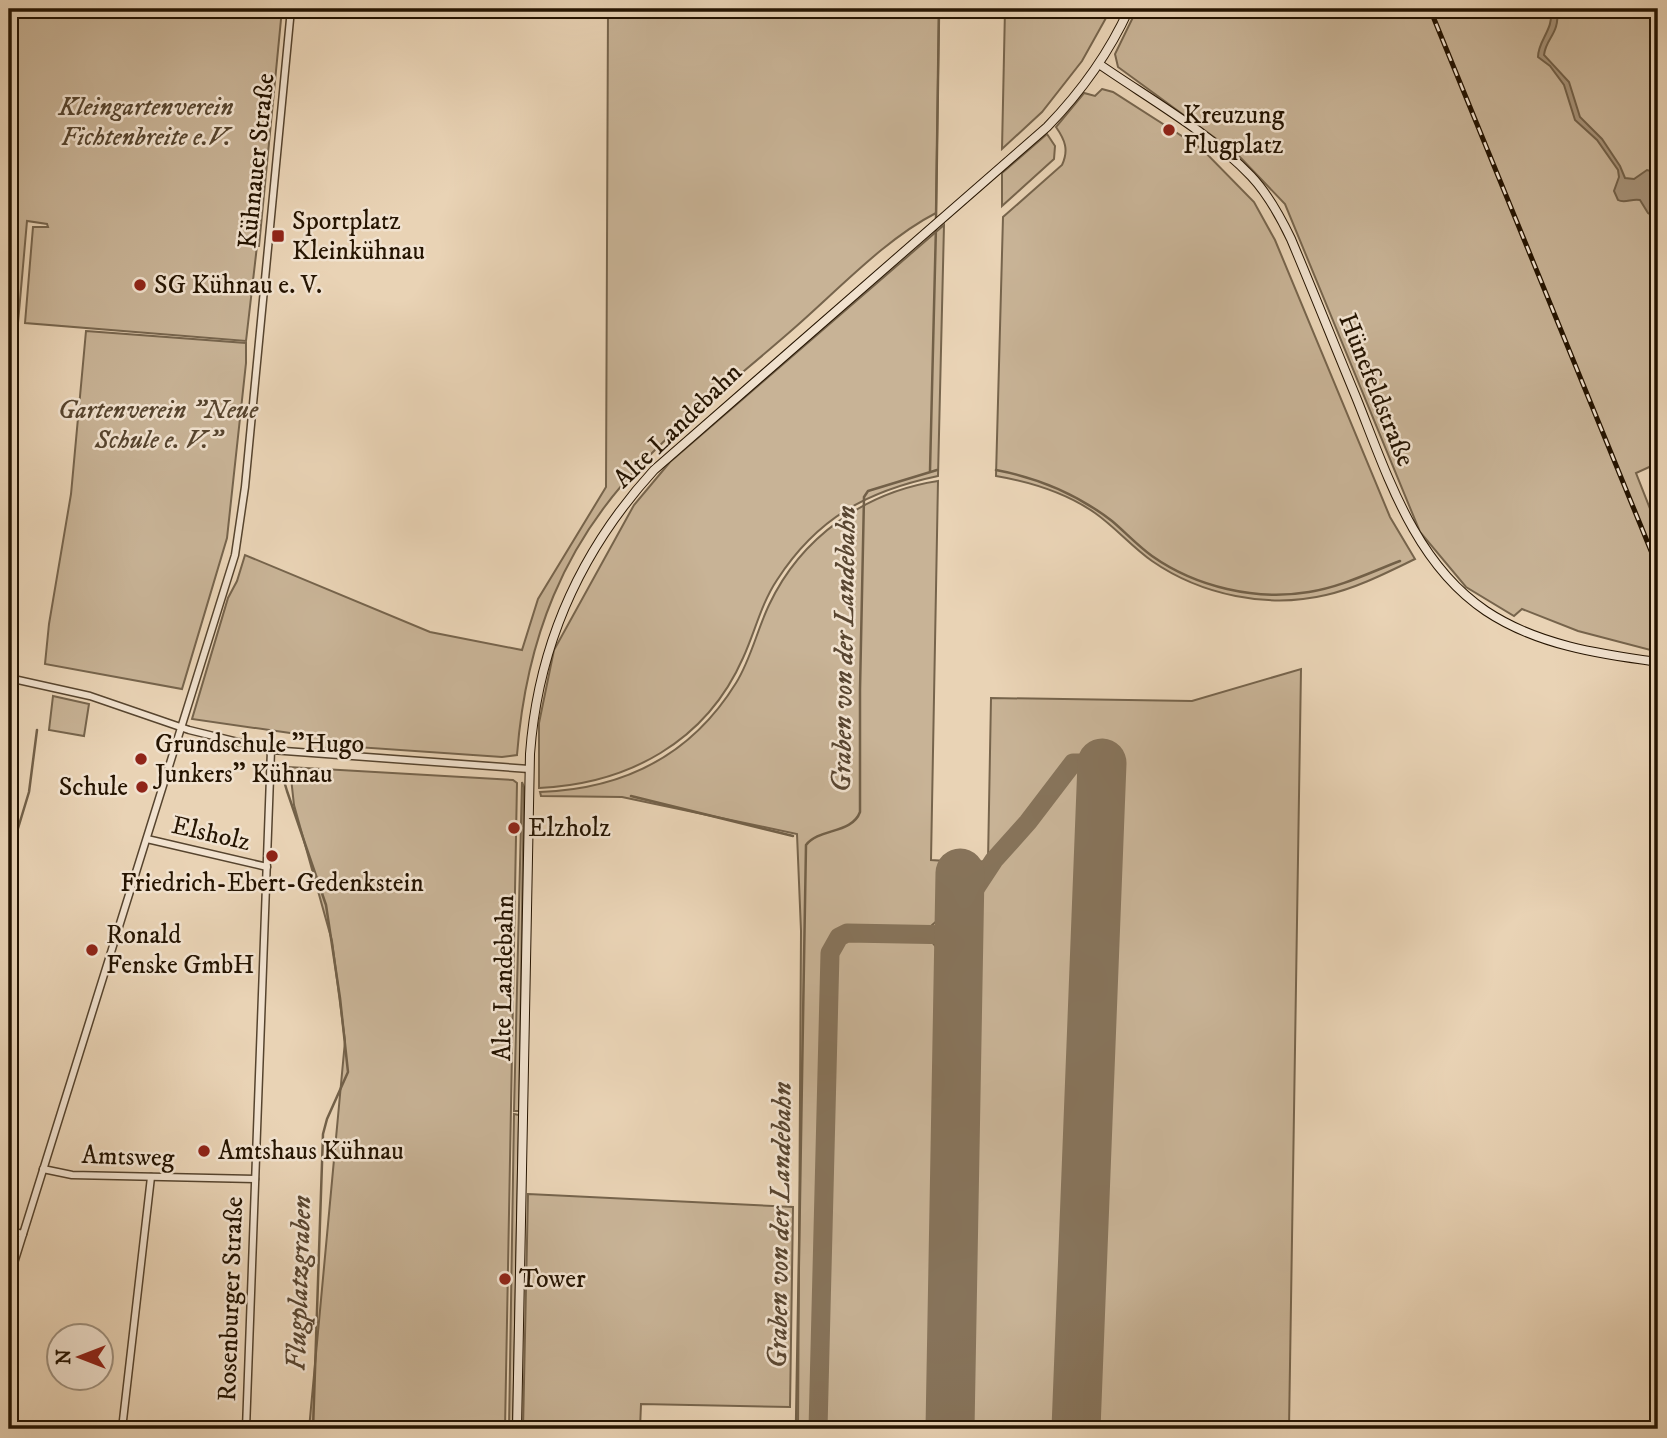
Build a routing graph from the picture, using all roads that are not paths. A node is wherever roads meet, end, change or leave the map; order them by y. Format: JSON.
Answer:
{"nodes":[{"id":1,"x":291,"y":9,"type":"edge"},
{"id":2,"x":1129,"y":9,"type":"edge"},
{"id":3,"x":1099,"y":64,"type":"junction"},
{"id":4,"x":1658,"y":662,"type":"edge"},
{"id":5,"x":9,"y":678,"type":"edge"},
{"id":6,"x":182,"y":728,"type":"junction"},
{"id":7,"x":271,"y":750,"type":"junction"},
{"id":8,"x":529,"y":769,"type":"junction"},
{"id":9,"x":147,"y":839,"type":"junction"},
{"id":10,"x":267,"y":867,"type":"junction"},
{"id":11,"x":43,"y":1169,"type":"junction"},
{"id":12,"x":151,"y":1177,"type":"junction"},
{"id":13,"x":255,"y":1179,"type":"junction"},
{"id":14,"x":9,"y":1231,"type":"edge"},
{"id":15,"x":23,"y":1234,"type":"junction"},
{"id":16,"x":9,"y":1279,"type":"edge"},
{"id":17,"x":122,"y":1429,"type":"edge"},
{"id":18,"x":246,"y":1429,"type":"edge"},
{"id":19,"x":517,"y":1429,"type":"edge"}],
"edges":[{"from":1,"to":6,"type":"street","name":"Kühnauer Straße"},
{"from":2,"to":3,"type":"main road","name":"Alte Landebahn"},
{"from":3,"to":4,"type":"main road","name":"Hünefeldstraße"},
{"from":3,"to":8,"type":"main road","name":"Alte Landebahn"},
{"from":5,"to":6,"type":"street"},
{"from":6,"to":7,"type":"street"},
{"from":6,"to":9,"type":"street","name":"Kühnauer Straße"},
{"from":7,"to":8,"type":"street"},
{"from":7,"to":10,"type":"street","name":"Rosenburger Straße"},
{"from":8,"to":19,"type":"main road","name":"Alte Landebahn"},
{"from":9,"to":10,"type":"street","name":"Elsholz"},
{"from":9,"to":11,"type":"street","name":"Kühnauer Straße"},
{"from":10,"to":13,"type":"street","name":"Rosenburger Straße"},
{"from":11,"to":12,"type":"street","name":"Amtsweg"},
{"from":11,"to":15,"type":"street","name":"Kühnauer Straße"},
{"from":12,"to":13,"type":"street","name":"Amtsweg"},
{"from":12,"to":17,"type":"street"},
{"from":13,"to":18,"type":"street","name":"Rosenburger Straße"},
{"from":14,"to":15,"type":"street"},
{"from":15,"to":16,"type":"street","name":"Kühnauer Straße"}]}
